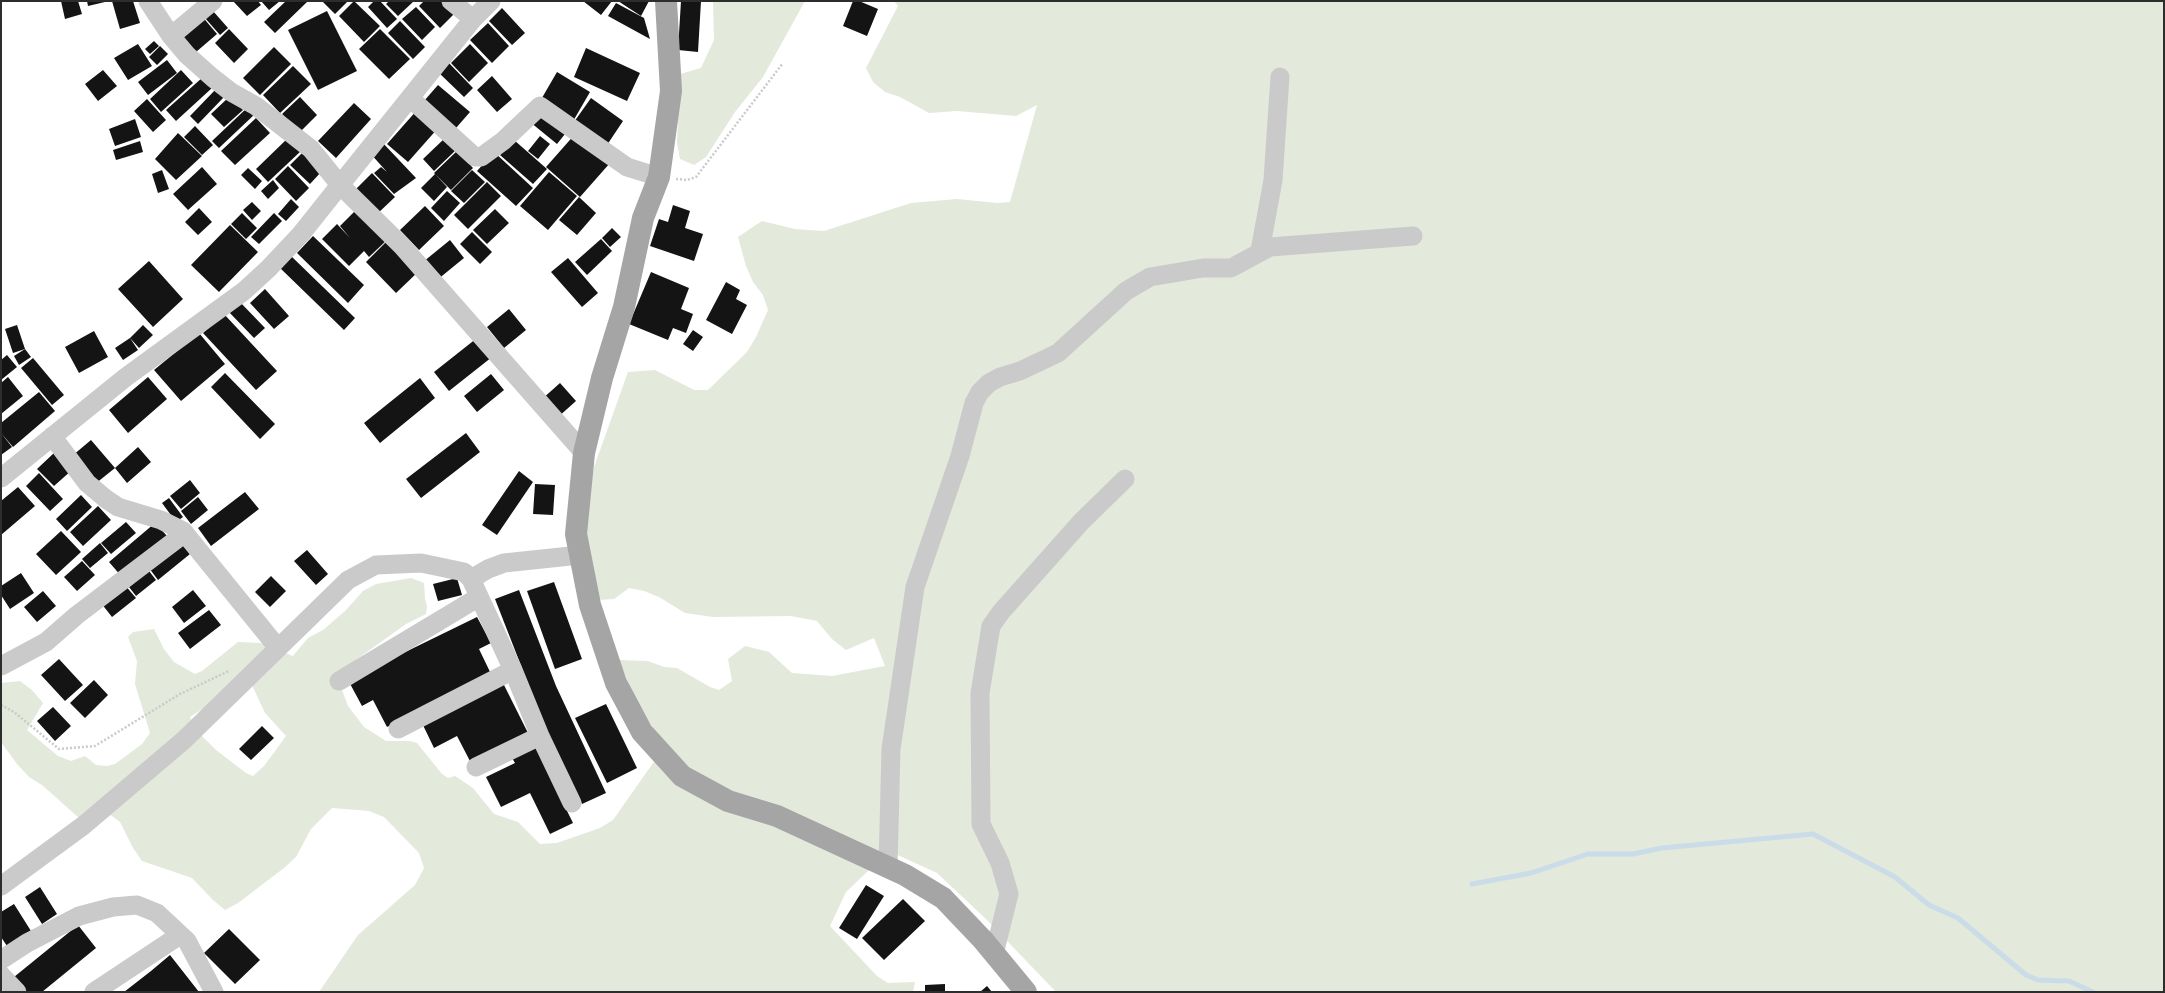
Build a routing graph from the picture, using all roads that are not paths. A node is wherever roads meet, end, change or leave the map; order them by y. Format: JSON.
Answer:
{"nodes":[{"id":1,"x":148,"y":1,"type":"edge"},
{"id":2,"x":213,"y":1,"type":"edge"},
{"id":3,"x":451,"y":1,"type":"edge"},
{"id":4,"x":491,"y":1,"type":"edge"},
{"id":5,"x":666,"y":1,"type":"edge"},
{"id":6,"x":473,"y":19,"type":"junction"},
{"id":7,"x":170,"y":36,"type":"junction"},
{"id":8,"x":1280,"y":77,"type":"dead end"},
{"id":9,"x":410,"y":98,"type":"junction"},
{"id":10,"x":660,"y":177,"type":"junction"},
{"id":11,"x":340,"y":185,"type":"junction"},
{"id":12,"x":1413,"y":236,"type":"dead end"},
{"id":13,"x":1260,"y":251,"type":"junction"},
{"id":14,"x":52,"y":436,"type":"junction"},
{"id":15,"x":584,"y":453,"type":"junction"},
{"id":16,"x":1,"y":478,"type":"edge"},
{"id":17,"x":1125,"y":479,"type":"dead end"},
{"id":18,"x":185,"y":533,"type":"junction"},
{"id":19,"x":580,"y":555,"type":"junction"},
{"id":20,"x":471,"y":579,"type":"junction"},
{"id":21,"x":479,"y":597,"type":"junction"},
{"id":22,"x":278,"y":648,"type":"junction"},
{"id":23,"x":1,"y":666,"type":"edge"},
{"id":24,"x":513,"y":670,"type":"junction"},
{"id":25,"x":339,"y":681,"type":"dead end"},
{"id":26,"x":398,"y":729,"type":"dead end"},
{"id":27,"x":540,"y":736,"type":"junction"},
{"id":28,"x":476,"y":767,"type":"dead end"},
{"id":29,"x":572,"y":803,"type":"dead end"},
{"id":30,"x":888,"y":867,"type":"junction"},
{"id":31,"x":1,"y":886,"type":"edge"},
{"id":32,"x":180,"y":935,"type":"junction"},
{"id":33,"x":994,"y":954,"type":"junction"},
{"id":34,"x":1,"y":960,"type":"edge"},
{"id":35,"x":1,"y":975,"type":"edge"},
{"id":36,"x":17,"y":992,"type":"edge"},
{"id":37,"x":94,"y":992,"type":"edge"},
{"id":38,"x":214,"y":992,"type":"edge"},
{"id":39,"x":1026,"y":992,"type":"edge"}],
"edges":[{"from":1,"to":7,"type":"street"},
{"from":2,"to":7,"type":"street"},
{"from":3,"to":6,"type":"street"},
{"from":4,"to":6,"type":"street"},
{"from":5,"to":10,"type":"main road"},
{"from":6,"to":9,"type":"street"},
{"from":7,"to":11,"type":"street"},
{"from":8,"to":13,"type":"street"},
{"from":9,"to":10,"type":"street"},
{"from":9,"to":11,"type":"street"},
{"from":10,"to":15,"type":"main road"},
{"from":11,"to":14,"type":"street"},
{"from":11,"to":15,"type":"street"},
{"from":12,"to":13,"type":"street"},
{"from":13,"to":30,"type":"street"},
{"from":14,"to":16,"type":"street"},
{"from":14,"to":18,"type":"street"},
{"from":15,"to":19,"type":"main road"},
{"from":17,"to":33,"type":"street"},
{"from":18,"to":22,"type":"street"},
{"from":18,"to":23,"type":"street"},
{"from":19,"to":20,"type":"street"},
{"from":19,"to":30,"type":"main road"},
{"from":20,"to":21,"type":"street"},
{"from":20,"to":22,"type":"street"},
{"from":21,"to":24,"type":"street"},
{"from":21,"to":25,"type":"street"},
{"from":22,"to":31,"type":"street"},
{"from":24,"to":26,"type":"street"},
{"from":24,"to":27,"type":"street"},
{"from":27,"to":28,"type":"street"},
{"from":27,"to":29,"type":"street"},
{"from":30,"to":33,"type":"main road"},
{"from":32,"to":34,"type":"street"},
{"from":32,"to":37,"type":"street"},
{"from":32,"to":38,"type":"street"},
{"from":33,"to":39,"type":"main road"},
{"from":35,"to":36,"type":"street"}]}
